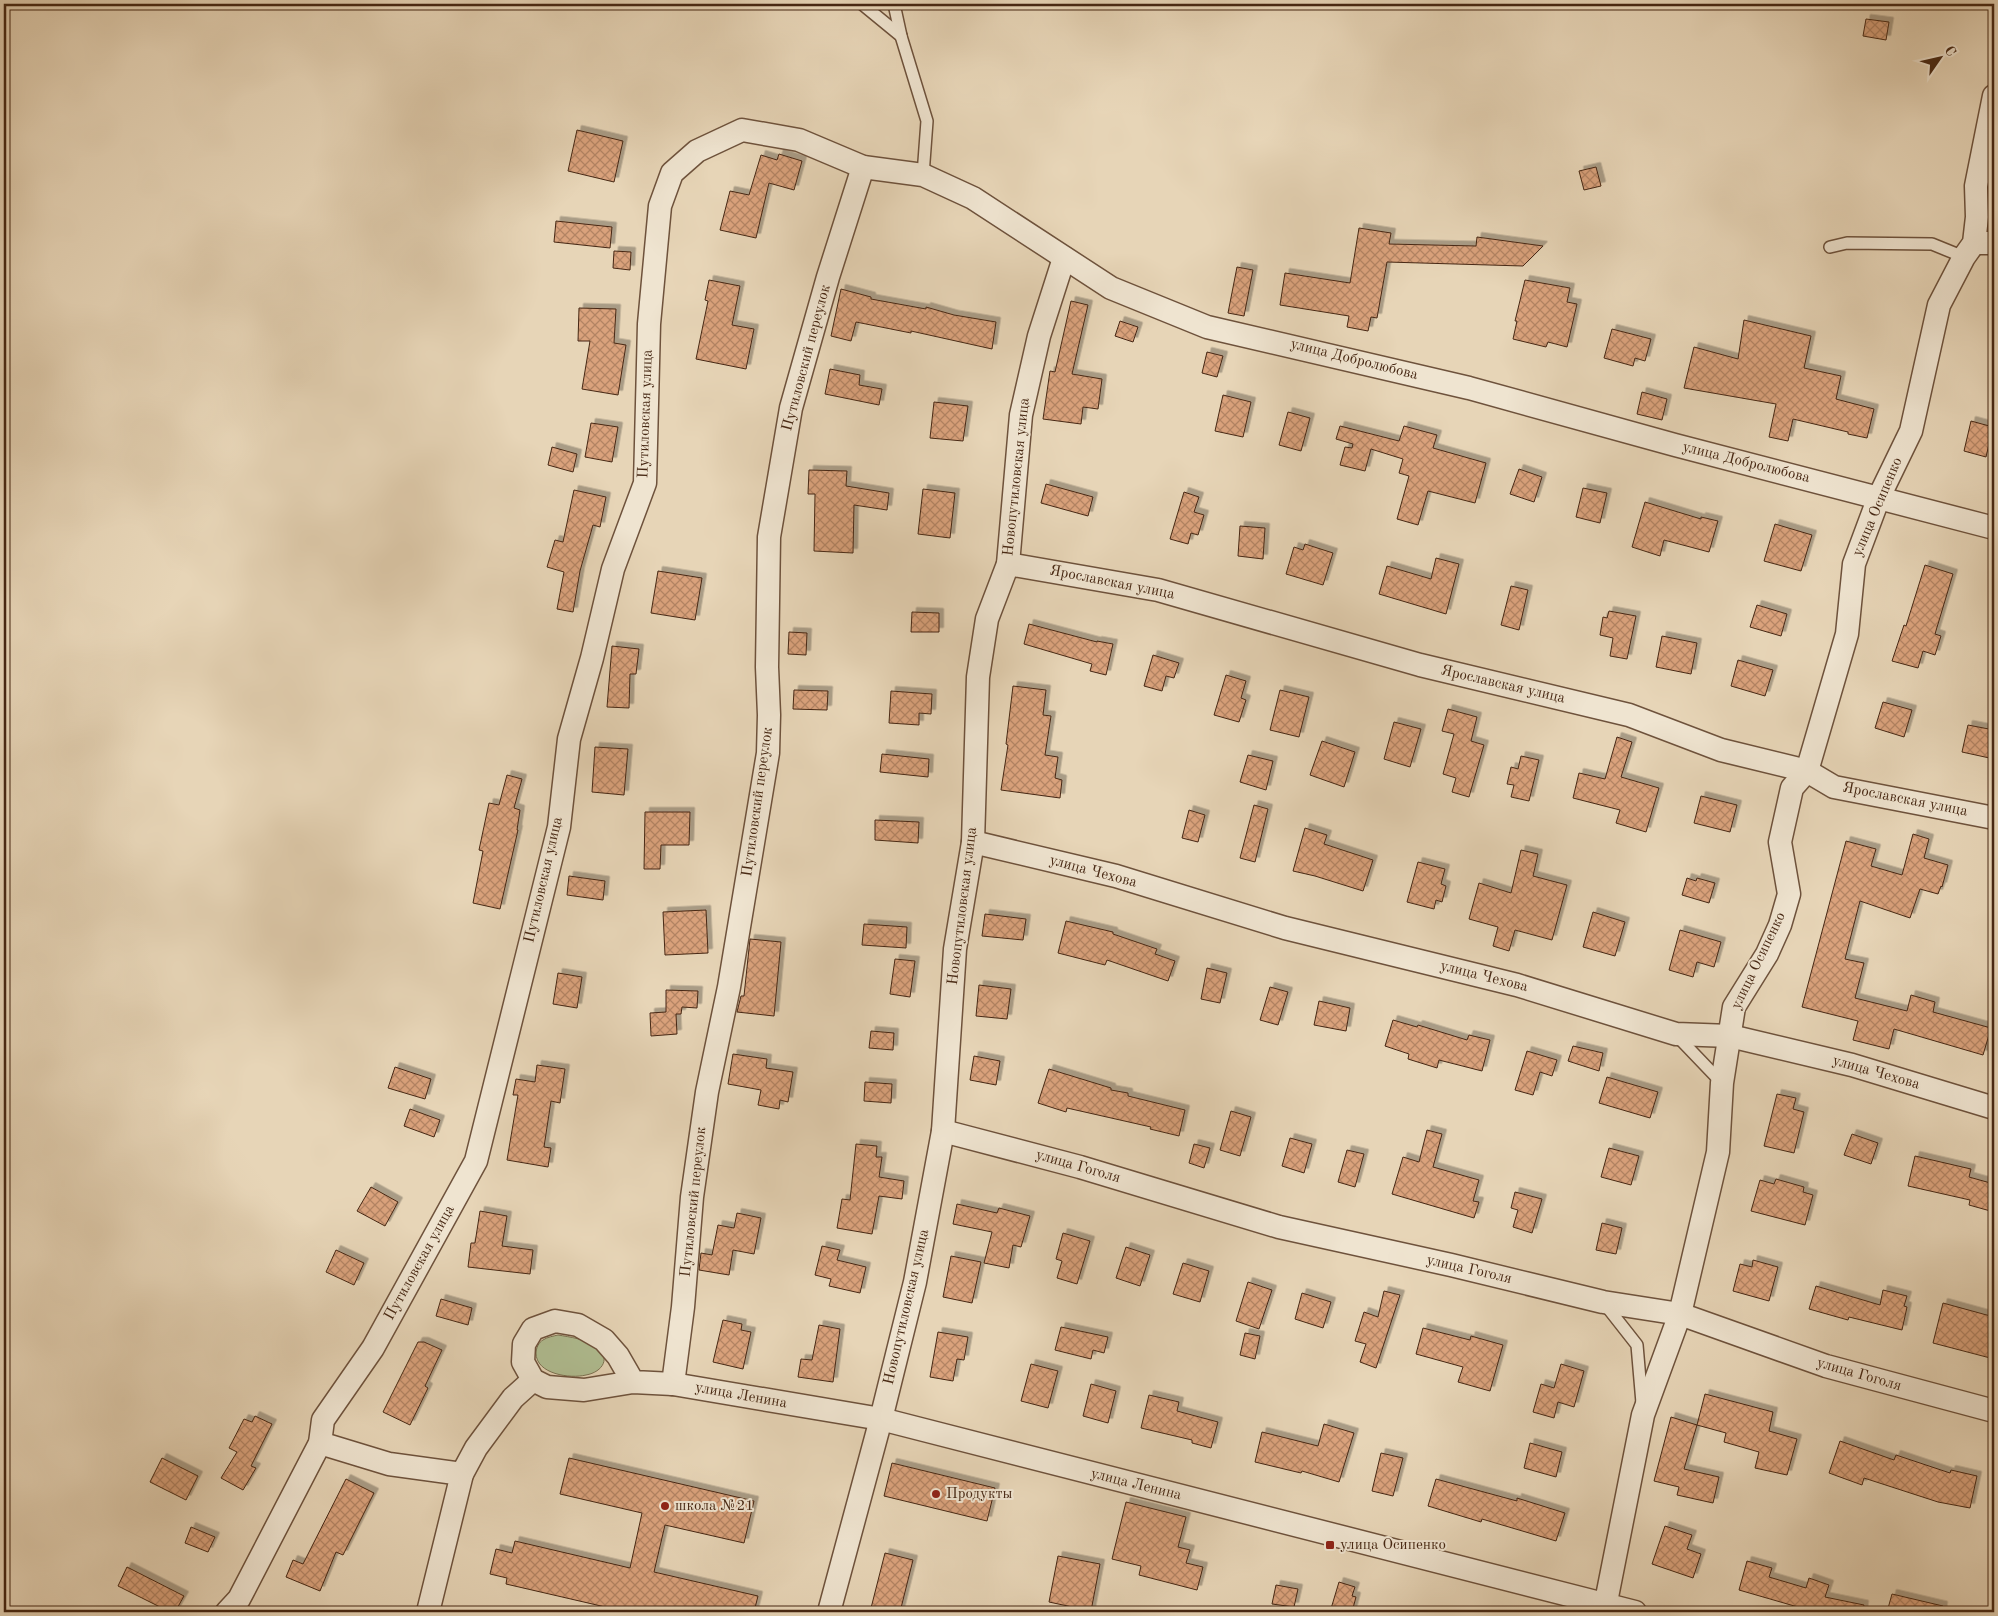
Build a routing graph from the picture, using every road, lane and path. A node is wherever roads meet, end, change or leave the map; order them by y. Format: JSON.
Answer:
{"nodes":[{"id":1,"x":862,"y":4,"type":"edge"},
{"id":2,"x":894,"y":4,"type":"edge"},
{"id":3,"x":901,"y":36,"type":"junction"},
{"id":4,"x":1994,"y":96,"type":"edge"},
{"id":5,"x":742,"y":130,"type":"joint"},
{"id":6,"x":863,"y":167,"type":"junction"},
{"id":7,"x":923,"y":175,"type":"junction"},
{"id":8,"x":1830,"y":247,"type":"dead end"},
{"id":9,"x":1977,"y":248,"type":"edge"},
{"id":10,"x":1064,"y":258,"type":"junction"},
{"id":11,"x":1879,"y":497,"type":"junction"},
{"id":12,"x":1994,"y":528,"type":"edge"},
{"id":13,"x":1008,"y":564,"type":"junction"},
{"id":14,"x":1807,"y":771,"type":"junction"},
{"id":15,"x":1994,"y":818,"type":"edge"},
{"id":16,"x":973,"y":842,"type":"junction"},
{"id":17,"x":1676,"y":1034,"type":"junction"},
{"id":18,"x":1730,"y":1036,"type":"junction"},
{"id":19,"x":1722,"y":1083,"type":"junction"},
{"id":20,"x":1994,"y":1108,"type":"edge"},
{"id":21,"x":943,"y":1131,"type":"junction"},
{"id":22,"x":1603,"y":1302,"type":"junction"},
{"id":23,"x":1680,"y":1314,"type":"junction"},
{"id":24,"x":533,"y":1380,"type":"junction"},
{"id":25,"x":633,"y":1382,"type":"junction"},
{"id":26,"x":673,"y":1384,"type":"junction"},
{"id":27,"x":1994,"y":1411,"type":"edge"},
{"id":28,"x":1643,"y":1415,"type":"junction"},
{"id":29,"x":881,"y":1419,"type":"junction"},
{"id":30,"x":320,"y":1443,"type":"junction"},
{"id":31,"x":462,"y":1474,"type":"junction"},
{"id":32,"x":1605,"y":1608,"type":"edge"},
{"id":33,"x":226,"y":1612,"type":"edge"},
{"id":34,"x":428,"y":1612,"type":"edge"},
{"id":35,"x":829,"y":1612,"type":"edge"},
{"id":36,"x":1635,"y":1612,"type":"edge"}],
"edges":[{"from":1,"to":3,"type":"lane"},
{"from":2,"to":3,"type":"lane"},
{"from":3,"to":7,"type":"lane"},
{"from":4,"to":9,"type":"street","name":"улица Осипенко"},
{"from":5,"to":6,"type":"street","name":"улица Добролюбова"},
{"from":5,"to":30,"type":"street","name":"Путиловская улица"},
{"from":6,"to":7,"type":"street","name":"улица Добролюбова"},
{"from":6,"to":26,"type":"street","name":"Путиловский переулок"},
{"from":7,"to":10,"type":"street","name":"улица Добролюбова"},
{"from":8,"to":9,"type":"lane"},
{"from":9,"to":11,"type":"street","name":"улица Осипенко"},
{"from":10,"to":11,"type":"street","name":"улица Добролюбова"},
{"from":10,"to":13,"type":"street","name":"Новопутиловская улица"},
{"from":11,"to":12,"type":"street","name":"улица Добролюбова"},
{"from":11,"to":14,"type":"street","name":"улица Осипенко"},
{"from":13,"to":14,"type":"street","name":"Ярославская улица"},
{"from":13,"to":16,"type":"street","name":"Новопутиловская улица"},
{"from":14,"to":15,"type":"street","name":"Ярославская улица"},
{"from":14,"to":18,"type":"street","name":"улица Осипенко"},
{"from":16,"to":17,"type":"street","name":"улица Чехова"},
{"from":16,"to":21,"type":"street","name":"Новопутиловская улица"},
{"from":17,"to":18,"type":"street","name":"улица Чехова"},
{"from":17,"to":19,"type":"lane"},
{"from":18,"to":19,"type":"street","name":"улица Осипенко"},
{"from":18,"to":20,"type":"street","name":"улица Чехова"},
{"from":19,"to":23,"type":"street","name":"улица Осипенко"},
{"from":21,"to":22,"type":"street","name":"улица Гоголя"},
{"from":21,"to":29,"type":"street","name":"Новопутиловская улица"},
{"from":22,"to":23,"type":"street","name":"улица Гоголя"},
{"from":22,"to":28,"type":"lane"},
{"from":23,"to":27,"type":"street","name":"улица Гоголя"},
{"from":23,"to":28,"type":"street","name":"улица Осипенко"},
{"from":24,"to":25,"type":"street","name":"улица Ленина"},
{"from":24,"to":25,"type":"street"},
{"from":24,"to":31,"type":"street"},
{"from":25,"to":26,"type":"street","name":"улица Ленина"},
{"from":26,"to":29,"type":"street","name":"улица Ленина"},
{"from":28,"to":32,"type":"street","name":"улица Осипенко"},
{"from":29,"to":32,"type":"street","name":"улица Ленина"},
{"from":29,"to":35,"type":"street","name":"Новопутиловская улица"},
{"from":30,"to":31,"type":"street"},
{"from":30,"to":33,"type":"street","name":"Путиловская улица"},
{"from":31,"to":34,"type":"street"},
{"from":32,"to":36,"type":"street","name":"улица Ленина"}]}
